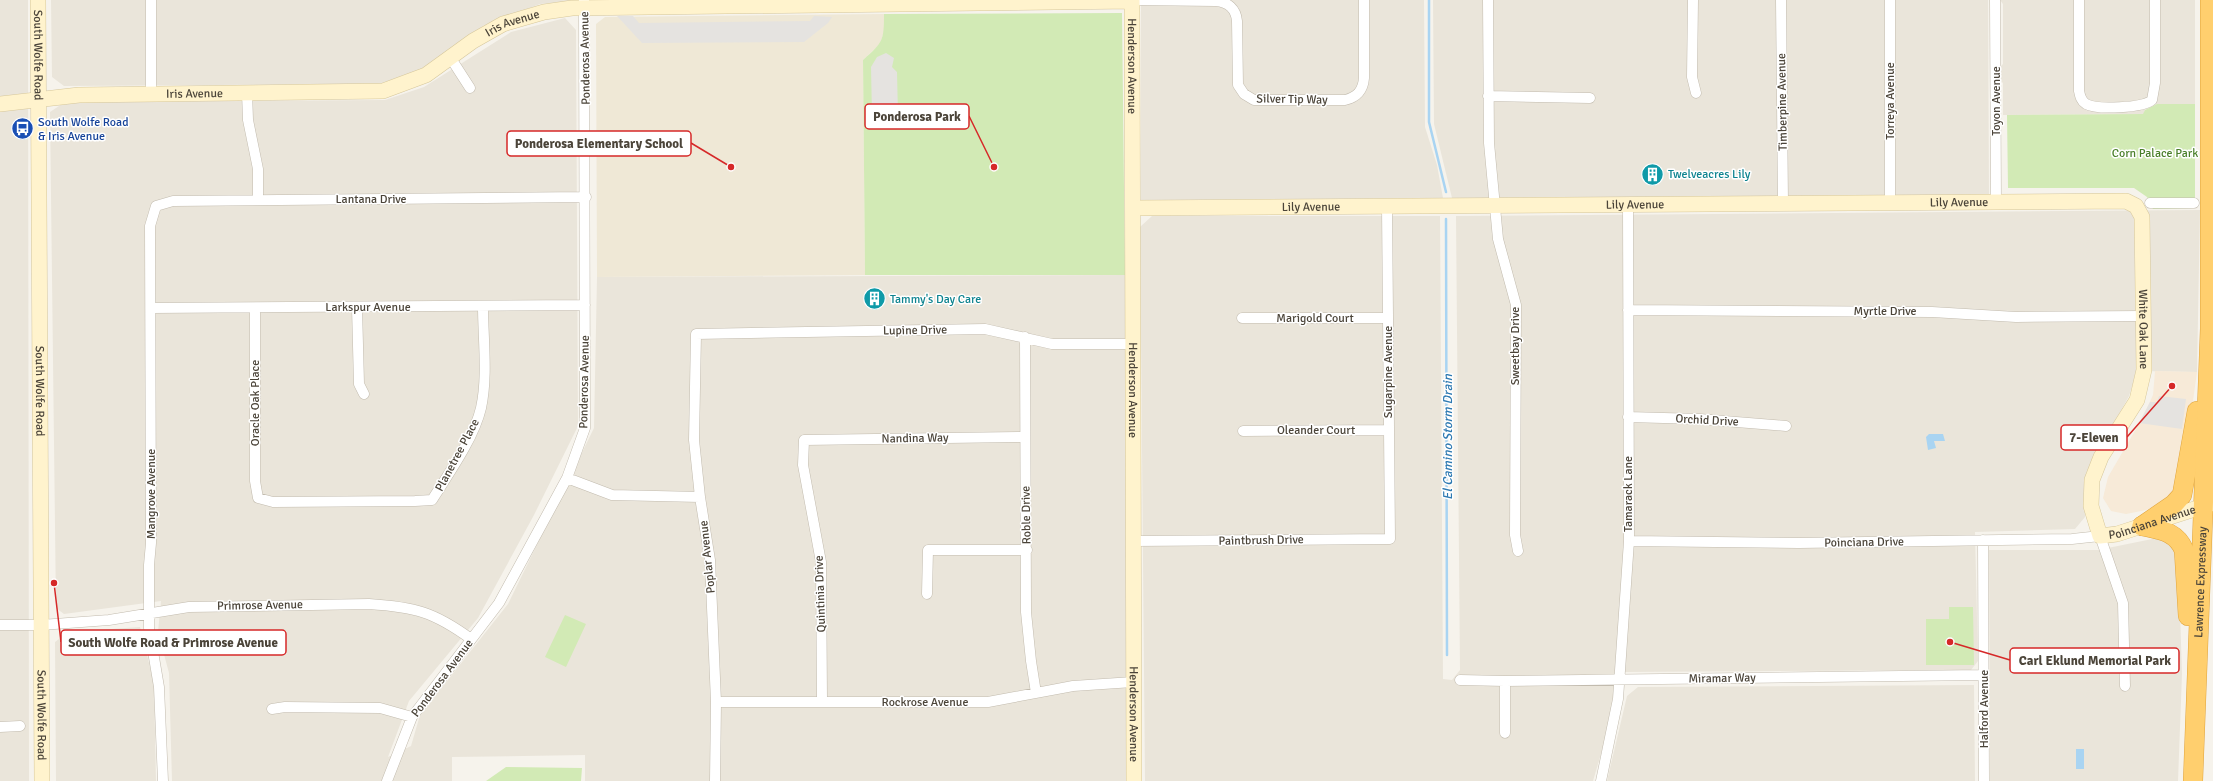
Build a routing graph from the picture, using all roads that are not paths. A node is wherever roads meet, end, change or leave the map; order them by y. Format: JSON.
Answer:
{"nodes":[{"id":1,"x":38,"y":0,"type":"edge"},
{"id":2,"x":151,"y":0,"type":"edge"},
{"id":3,"x":1364,"y":0,"type":"edge"},
{"id":4,"x":1488,"y":0,"type":"edge"},
{"id":5,"x":1693,"y":0,"type":"edge"},
{"id":6,"x":1781,"y":0,"type":"edge"},
{"id":7,"x":1890,"y":0,"type":"edge"},
{"id":8,"x":1995,"y":0,"type":"edge"},
{"id":9,"x":2078,"y":0,"type":"edge"},
{"id":10,"x":2155,"y":0,"type":"edge"},
{"id":11,"x":2210,"y":0,"type":"edge"},
{"id":12,"x":1132,"y":1,"type":"edge"},
{"id":13,"x":692,"y":3,"type":"edge"},
{"id":14,"x":584,"y":4,"type":"edge"},
{"id":15,"x":1231,"y":7,"type":"joint"},
{"id":16,"x":450,"y":57,"type":"junction"},
{"id":17,"x":470,"y":88,"type":"dead end"},
{"id":18,"x":151,"y":92,"type":"junction"},
{"id":19,"x":247,"y":92,"type":"junction"},
{"id":20,"x":1696,"y":93,"type":"dead end"},
{"id":21,"x":1488,"y":96,"type":"junction"},
{"id":22,"x":1590,"y":98,"type":"dead end"},
{"id":23,"x":39,"y":100,"type":"junction"},
{"id":24,"x":0,"y":104,"type":"edge"},
{"id":25,"x":586,"y":197,"type":"junction"},
{"id":26,"x":258,"y":200,"type":"junction"},
{"id":27,"x":1996,"y":201,"type":"junction"},
{"id":28,"x":1783,"y":203,"type":"junction"},
{"id":29,"x":1890,"y":203,"type":"junction"},
{"id":30,"x":2194,"y":203,"type":"dead end"},
{"id":31,"x":1628,"y":204,"type":"junction"},
{"id":32,"x":2143,"y":204,"type":"junction"},
{"id":33,"x":1496,"y":205,"type":"junction"},
{"id":34,"x":156,"y":206,"type":"joint"},
{"id":35,"x":1388,"y":206,"type":"junction"},
{"id":36,"x":1133,"y":208,"type":"junction"},
{"id":37,"x":585,"y":305,"type":"junction"},
{"id":38,"x":483,"y":306,"type":"junction"},
{"id":39,"x":357,"y":307,"type":"junction"},
{"id":40,"x":151,"y":308,"type":"junction"},
{"id":41,"x":255,"y":308,"type":"junction"},
{"id":42,"x":1628,"y":310,"type":"junction"},
{"id":43,"x":2142,"y":316,"type":"junction"},
{"id":44,"x":1242,"y":318,"type":"dead end"},
{"id":45,"x":1388,"y":318,"type":"junction"},
{"id":46,"x":2210,"y":329,"type":"junction"},
{"id":47,"x":696,"y":334,"type":"joint"},
{"id":48,"x":1025,"y":337,"type":"junction"},
{"id":49,"x":1132,"y":344,"type":"junction"},
{"id":50,"x":364,"y":394,"type":"dead end"},
{"id":51,"x":1628,"y":417,"type":"junction"},
{"id":52,"x":1786,"y":426,"type":"dead end"},
{"id":53,"x":1389,"y":430,"type":"junction"},
{"id":54,"x":1243,"y":431,"type":"dead end"},
{"id":55,"x":1025,"y":436,"type":"junction"},
{"id":56,"x":804,"y":440,"type":"joint"},
{"id":57,"x":567,"y":478,"type":"junction"},
{"id":58,"x":700,"y":497,"type":"junction"},
{"id":59,"x":258,"y":498,"type":"joint"},
{"id":60,"x":2208,"y":504,"type":"edge"},
{"id":61,"x":2142,"y":526,"type":"junction"},
{"id":62,"x":2100,"y":536,"type":"junction"},
{"id":63,"x":1390,"y":539,"type":"joint"},
{"id":64,"x":1983,"y":540,"type":"junction"},
{"id":65,"x":1133,"y":541,"type":"junction"},
{"id":66,"x":1629,"y":541,"type":"junction"},
{"id":67,"x":1027,"y":550,"type":"junction"},
{"id":68,"x":1518,"y":551,"type":"dead end"},
{"id":69,"x":927,"y":594,"type":"dead end"},
{"id":70,"x":148,"y":613,"type":"junction"},
{"id":71,"x":41,"y":624,"type":"junction"},
{"id":72,"x":0,"y":625,"type":"edge"},
{"id":73,"x":472,"y":639,"type":"junction"},
{"id":74,"x":2197,"y":658,"type":"junction"},
{"id":75,"x":1983,"y":675,"type":"junction"},
{"id":76,"x":1619,"y":679,"type":"junction"},
{"id":77,"x":1460,"y":680,"type":"dead end"},
{"id":78,"x":1505,"y":681,"type":"junction"},
{"id":79,"x":1133,"y":682,"type":"junction"},
{"id":80,"x":2125,"y":686,"type":"dead end"},
{"id":81,"x":1036,"y":693,"type":"junction"},
{"id":82,"x":822,"y":701,"type":"junction"},
{"id":83,"x":716,"y":702,"type":"junction"},
{"id":84,"x":272,"y":709,"type":"dead end"},
{"id":85,"x":412,"y":717,"type":"junction"},
{"id":86,"x":20,"y":726,"type":"dead end"},
{"id":87,"x":0,"y":727,"type":"edge"},
{"id":88,"x":1505,"y":733,"type":"dead end"},
{"id":89,"x":42,"y":781,"type":"edge"},
{"id":90,"x":163,"y":781,"type":"edge"},
{"id":91,"x":387,"y":781,"type":"edge"},
{"id":92,"x":715,"y":781,"type":"edge"},
{"id":93,"x":1134,"y":781,"type":"edge"},
{"id":94,"x":1601,"y":781,"type":"edge"},
{"id":95,"x":1984,"y":781,"type":"edge"},
{"id":96,"x":2193,"y":781,"type":"edge"}],
"edges":[{"from":1,"to":23,"type":"street","name":"South Wolfe Road"},
{"from":2,"to":18,"type":"street"},
{"from":3,"to":15,"type":"street","name":"Silver Tip Way"},
{"from":4,"to":21,"type":"street","name":"Sweetbay Drive"},
{"from":5,"to":20,"type":"street"},
{"from":6,"to":28,"type":"street","name":"Timberpine Avenue"},
{"from":7,"to":29,"type":"street","name":"Torreya Avenue"},
{"from":8,"to":27,"type":"street","name":"Toyon Avenue"},
{"from":9,"to":10,"type":"street"},
{"from":11,"to":46,"type":"highway","name":"Lawrence Expressway"},
{"from":12,"to":13,"type":"street","name":"Iris Avenue"},
{"from":12,"to":15,"type":"street","name":"Iris Avenue"},
{"from":12,"to":36,"type":"street","name":"Henderson Avenue"},
{"from":13,"to":14,"type":"street","name":"Iris Avenue"},
{"from":14,"to":16,"type":"street","name":"Iris Avenue"},
{"from":14,"to":25,"type":"street","name":"Ponderosa Avenue"},
{"from":16,"to":17,"type":"street"},
{"from":16,"to":19,"type":"street","name":"Iris Avenue"},
{"from":18,"to":19,"type":"street","name":"Iris Avenue"},
{"from":18,"to":23,"type":"street","name":"Iris Avenue"},
{"from":19,"to":26,"type":"street"},
{"from":21,"to":22,"type":"street"},
{"from":21,"to":33,"type":"street","name":"Sweetbay Drive"},
{"from":23,"to":24,"type":"street","name":"Iris Avenue"},
{"from":23,"to":71,"type":"street","name":"South Wolfe Road"},
{"from":25,"to":26,"type":"street","name":"Lantana Drive"},
{"from":25,"to":37,"type":"street","name":"Ponderosa Avenue"},
{"from":26,"to":34,"type":"street","name":"Lantana Drive"},
{"from":27,"to":29,"type":"street","name":"Lily Avenue"},
{"from":27,"to":32,"type":"street","name":"Lily Avenue"},
{"from":28,"to":29,"type":"street","name":"Lily Avenue"},
{"from":28,"to":31,"type":"street","name":"Lily Avenue"},
{"from":30,"to":32,"type":"street","name":"Lily Avenue"},
{"from":31,"to":33,"type":"street","name":"Lily Avenue"},
{"from":31,"to":42,"type":"street","name":"Tamarack Lane"},
{"from":32,"to":43,"type":"street","name":"White Oak Lane"},
{"from":33,"to":35,"type":"street","name":"Lily Avenue"},
{"from":33,"to":68,"type":"street","name":"Sweetbay Drive"},
{"from":34,"to":40,"type":"street","name":"Mangrove Avenue"},
{"from":35,"to":36,"type":"street","name":"Lily Avenue"},
{"from":35,"to":45,"type":"street","name":"Sugarpine Avenue"},
{"from":36,"to":49,"type":"street","name":"Henderson Avenue"},
{"from":37,"to":38,"type":"street","name":"Larkspur Avenue"},
{"from":37,"to":57,"type":"street","name":"Ponderosa Avenue"},
{"from":38,"to":39,"type":"street","name":"Larkspur Avenue"},
{"from":38,"to":59,"type":"street","name":"Planetree Place"},
{"from":39,"to":41,"type":"street","name":"Larkspur Avenue"},
{"from":39,"to":50,"type":"street"},
{"from":40,"to":41,"type":"street","name":"Larkspur Avenue"},
{"from":40,"to":70,"type":"street","name":"Mangrove Avenue"},
{"from":41,"to":59,"type":"street","name":"Oracle Oak Place"},
{"from":42,"to":43,"type":"street","name":"Myrtle Drive"},
{"from":42,"to":51,"type":"street","name":"Tamarack Lane"},
{"from":43,"to":62,"type":"street","name":"White Oak Lane"},
{"from":44,"to":45,"type":"street","name":"Marigold Court"},
{"from":45,"to":53,"type":"street","name":"Sugarpine Avenue"},
{"from":46,"to":60,"type":"highway","name":"Lawrence Expressway"},
{"from":46,"to":61,"type":"highway"},
{"from":47,"to":48,"type":"street","name":"Lupine Drive"},
{"from":47,"to":58,"type":"street","name":"Poplar Avenue"},
{"from":48,"to":49,"type":"street","name":"Lupine Drive"},
{"from":48,"to":55,"type":"street","name":"Roble Drive"},
{"from":49,"to":65,"type":"street","name":"Henderson Avenue"},
{"from":51,"to":52,"type":"street","name":"Orchid Drive"},
{"from":51,"to":66,"type":"street","name":"Tamarack Lane"},
{"from":53,"to":54,"type":"street","name":"Oleander Court"},
{"from":53,"to":63,"type":"street","name":"Sugarpine Avenue"},
{"from":55,"to":56,"type":"street","name":"Nandina Way"},
{"from":55,"to":67,"type":"street","name":"Roble Drive"},
{"from":56,"to":82,"type":"street","name":"Quintinia Drive"},
{"from":57,"to":58,"type":"street"},
{"from":57,"to":73,"type":"street","name":"Ponderosa Avenue"},
{"from":58,"to":83,"type":"street","name":"Poplar Avenue"},
{"from":60,"to":61,"type":"street","name":"Poinciana Avenue"},
{"from":60,"to":74,"type":"highway","name":"Lawrence Expressway"},
{"from":61,"to":62,"type":"street","name":"Poinciana Avenue"},
{"from":61,"to":74,"type":"highway"},
{"from":62,"to":64,"type":"street","name":"Poinciana Drive"},
{"from":62,"to":80,"type":"street"},
{"from":63,"to":65,"type":"street","name":"Paintbrush Drive"},
{"from":64,"to":66,"type":"street","name":"Poinciana Drive"},
{"from":64,"to":75,"type":"street","name":"Halford Avenue"},
{"from":65,"to":79,"type":"street","name":"Henderson Avenue"},
{"from":66,"to":76,"type":"street","name":"Tamarack Lane"},
{"from":67,"to":69,"type":"street"},
{"from":67,"to":81,"type":"street","name":"Roble Drive"},
{"from":70,"to":71,"type":"street","name":"Primrose Avenue"},
{"from":70,"to":73,"type":"street","name":"Primrose Avenue"},
{"from":70,"to":90,"type":"street","name":"Mangrove Avenue"},
{"from":71,"to":72,"type":"street","name":"Primrose Avenue"},
{"from":71,"to":89,"type":"street","name":"South Wolfe Road"},
{"from":73,"to":85,"type":"street","name":"Ponderosa Avenue"},
{"from":74,"to":96,"type":"highway","name":"Lawrence Expressway"},
{"from":75,"to":76,"type":"street","name":"Miramar Way"},
{"from":75,"to":95,"type":"street","name":"Halford Avenue"},
{"from":76,"to":78,"type":"street","name":"Miramar Way"},
{"from":76,"to":94,"type":"street","name":"Tamarack Lane"},
{"from":77,"to":78,"type":"street","name":"Miramar Way"},
{"from":78,"to":88,"type":"street"},
{"from":79,"to":81,"type":"street","name":"Rockrose Avenue"},
{"from":79,"to":93,"type":"street","name":"Henderson Avenue"},
{"from":81,"to":82,"type":"street","name":"Rockrose Avenue"},
{"from":82,"to":83,"type":"street","name":"Rockrose Avenue"},
{"from":83,"to":92,"type":"street","name":"Poplar Avenue"},
{"from":84,"to":85,"type":"street"},
{"from":85,"to":91,"type":"street","name":"Ponderosa Avenue"},
{"from":86,"to":87,"type":"street"}]}
